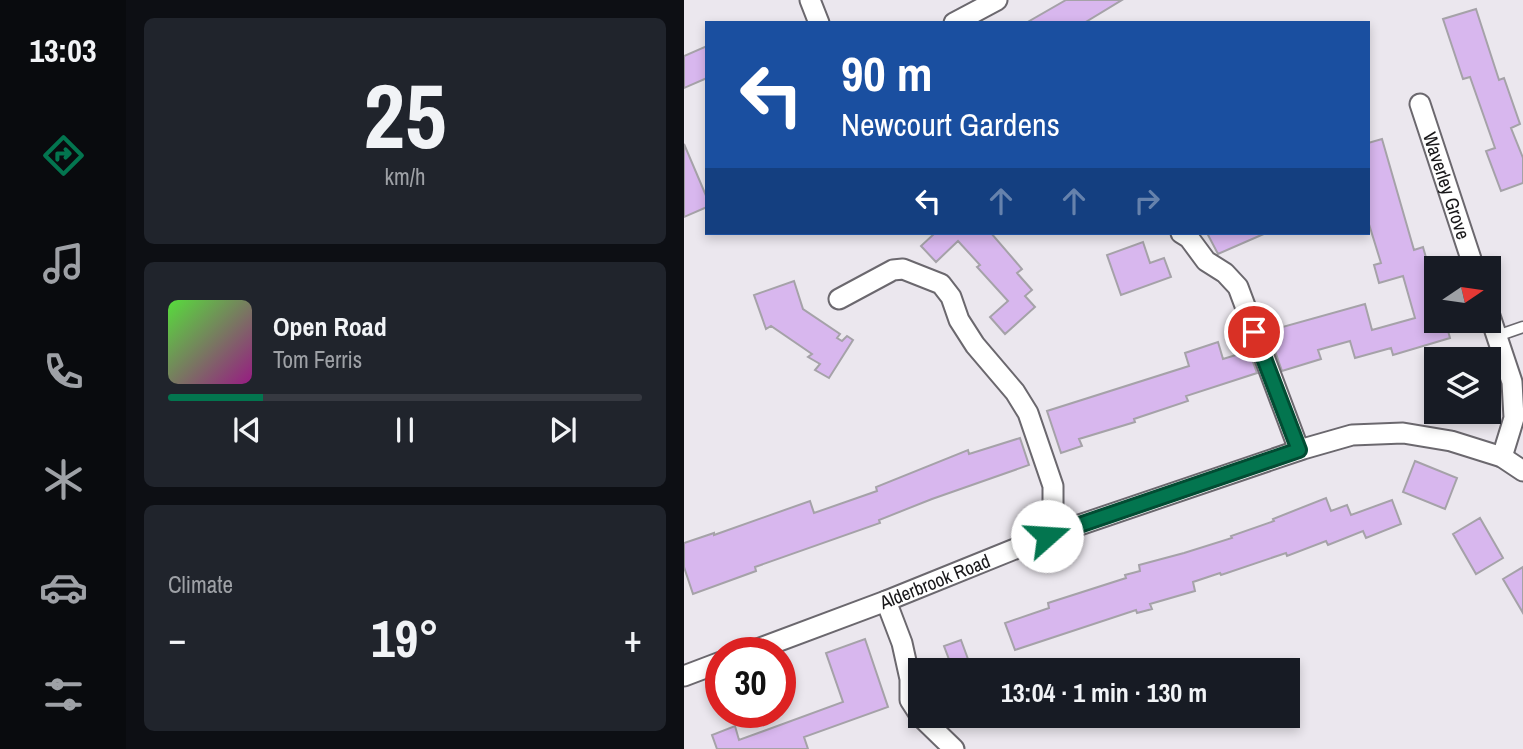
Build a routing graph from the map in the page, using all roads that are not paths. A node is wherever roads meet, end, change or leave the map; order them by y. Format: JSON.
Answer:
{"nodes":[{"id":1,"x":810,"y":0,"type":"edge"},
{"id":2,"x":997,"y":0,"type":"edge"},
{"id":3,"x":818,"y":21,"type":"edge"},
{"id":4,"x":958,"y":21,"type":"edge"},
{"id":5,"x":1420,"y":104,"type":"dead end"},
{"id":6,"x":1184,"y":235,"type":"edge"},
{"id":7,"x":1470,"y":256,"type":"edge"},
{"id":8,"x":839,"y":299,"type":"dead end"},
{"id":9,"x":1523,"y":327,"type":"edge"},
{"id":10,"x":1496,"y":333,"type":"edge"},
{"id":11,"x":1497,"y":336,"type":"junction"},
{"id":12,"x":1299,"y":450,"type":"junction"},
{"id":13,"x":1502,"y":457,"type":"junction"},
{"id":14,"x":1523,"y":471,"type":"edge"},
{"id":15,"x":1047,"y":536,"type":"junction"},
{"id":16,"x":886,"y":601,"type":"junction"},
{"id":17,"x":790,"y":637,"type":"edge"},
{"id":18,"x":705,"y":669,"type":"edge"},
{"id":19,"x":684,"y":676,"type":"edge"},
{"id":20,"x":954,"y":749,"type":"edge"}],
"edges":[{"from":1,"to":3,"type":"street"},
{"from":2,"to":4,"type":"street"},
{"from":5,"to":7,"type":"street","name":"Waverley Grove"},
{"from":6,"to":12,"type":"street"},
{"from":8,"to":15,"type":"street"},
{"from":9,"to":11,"type":"lane"},
{"from":10,"to":11,"type":"street"},
{"from":11,"to":13,"type":"street"},
{"from":12,"to":13,"type":"street","name":"Alderbrook Road"},
{"from":12,"to":15,"type":"street","name":"Alderbrook Road"},
{"from":13,"to":14,"type":"street","name":"Alderbrook Road"},
{"from":15,"to":16,"type":"street","name":"Alderbrook Road"},
{"from":16,"to":17,"type":"street","name":"Alderbrook Road"},
{"from":16,"to":20,"type":"street"},
{"from":18,"to":19,"type":"street"}]}
